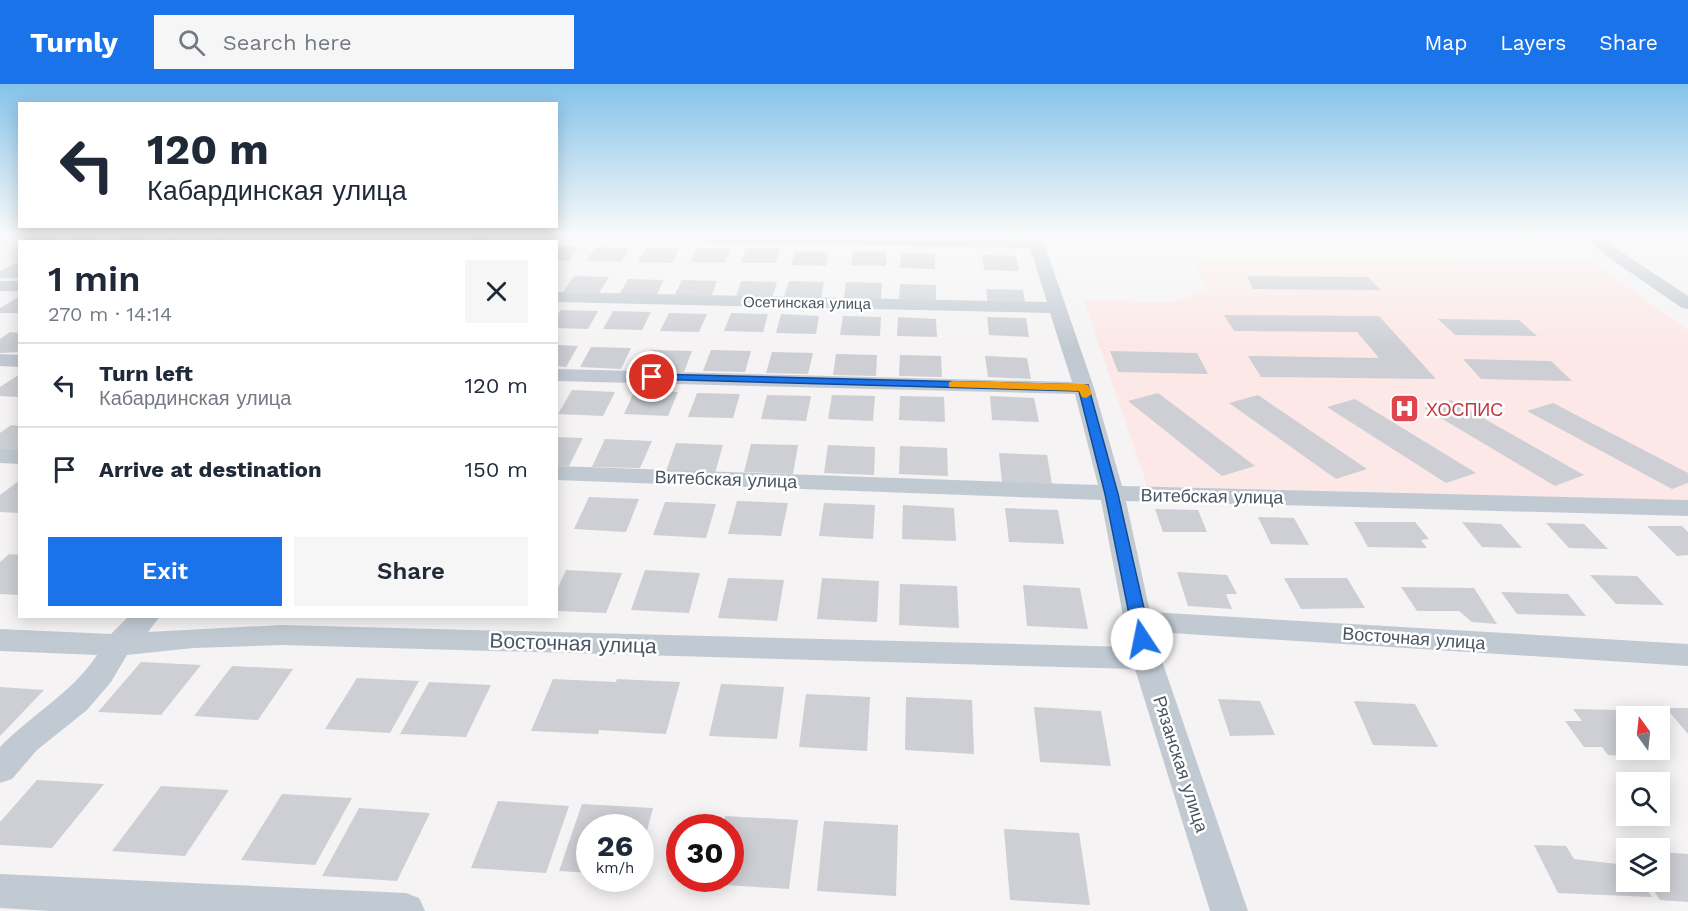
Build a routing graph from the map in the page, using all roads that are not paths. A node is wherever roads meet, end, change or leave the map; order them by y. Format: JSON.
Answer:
{"nodes":[{"id":1,"x":1047,"y":273,"type":"edge"},
{"id":2,"x":1642,"y":273,"type":"edge"},
{"id":3,"x":0,"y":286,"type":"edge"},
{"id":4,"x":18,"y":286,"type":"edge"},
{"id":5,"x":558,"y":297,"type":"edge"},
{"id":6,"x":1688,"y":304,"type":"edge"},
{"id":7,"x":1058,"y":308,"type":"junction"},
{"id":8,"x":0,"y":360,"type":"edge"},
{"id":9,"x":18,"y":361,"type":"edge"},
{"id":10,"x":558,"y":375,"type":"edge"},
{"id":11,"x":1084,"y":388,"type":"junction"},
{"id":12,"x":0,"y":456,"type":"edge"},
{"id":13,"x":18,"y":457,"type":"edge"},
{"id":14,"x":558,"y":473,"type":"edge"},
{"id":15,"x":1112,"y":494,"type":"junction"},
{"id":16,"x":1688,"y":508,"type":"edge"},
{"id":17,"x":144,"y":618,"type":"edge"},
{"id":18,"x":1139,"y":621,"type":"junction"},
{"id":19,"x":0,"y":640,"type":"edge"},
{"id":20,"x":118,"y":645,"type":"junction"},
{"id":21,"x":1688,"y":655,"type":"edge"},
{"id":22,"x":1146,"y":658,"type":"junction"},
{"id":23,"x":0,"y":769,"type":"edge"},
{"id":24,"x":0,"y":891,"type":"edge"},
{"id":25,"x":406,"y":911,"type":"edge"},
{"id":26,"x":1229,"y":911,"type":"edge"}],
"edges":[{"from":1,"to":7,"type":"street","name":"Рязанская улица"},
{"from":2,"to":6,"type":"street"},
{"from":3,"to":4,"type":"street"},
{"from":5,"to":7,"type":"street","name":"Осетинская улица"},
{"from":7,"to":11,"type":"street","name":"Рязанская улица"},
{"from":8,"to":9,"type":"street"},
{"from":10,"to":11,"type":"street"},
{"from":11,"to":15,"type":"street","name":"Рязанская улица"},
{"from":12,"to":13,"type":"street"},
{"from":14,"to":15,"type":"street","name":"Витебская улица"},
{"from":15,"to":16,"type":"street","name":"Витебская улица"},
{"from":15,"to":18,"type":"street","name":"Рязанская улица"},
{"from":17,"to":20,"type":"street"},
{"from":18,"to":21,"type":"street","name":"Восточная улица"},
{"from":18,"to":22,"type":"street","name":"Рязанская улица"},
{"from":19,"to":20,"type":"street","name":"Восточная улица"},
{"from":20,"to":22,"type":"street","name":"Восточная улица"},
{"from":20,"to":23,"type":"street"},
{"from":22,"to":26,"type":"street","name":"Рязанская улица"},
{"from":24,"to":25,"type":"street"}]}
